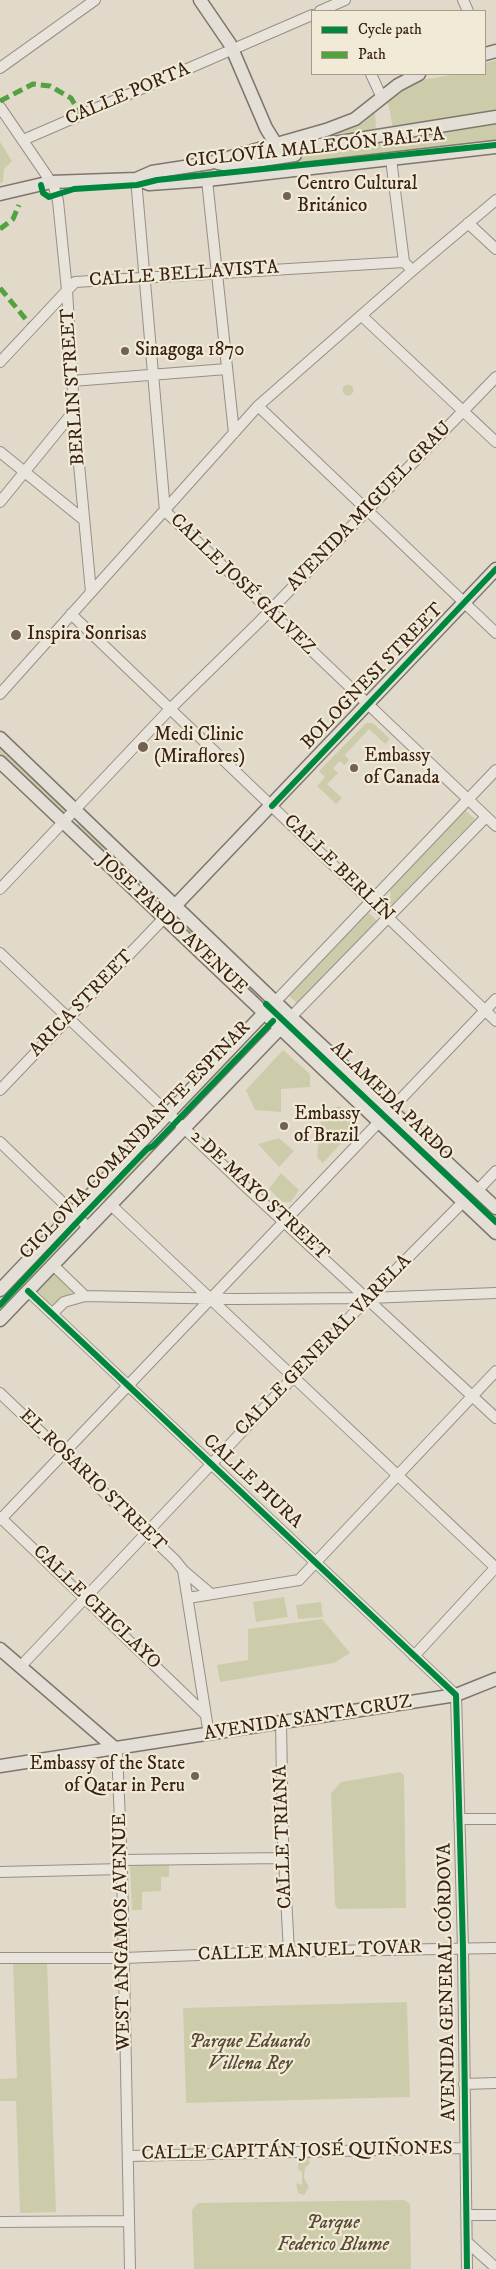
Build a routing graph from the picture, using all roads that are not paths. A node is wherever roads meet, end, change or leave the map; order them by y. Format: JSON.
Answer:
{"nodes":[{"id":1,"x":95,"y":0,"type":"edge"},
{"id":2,"x":192,"y":0,"type":"edge"},
{"id":3,"x":200,"y":0,"type":"edge"},
{"id":4,"x":342,"y":4,"type":"edge"},
{"id":5,"x":323,"y":10,"type":"edge"},
{"id":6,"x":311,"y":15,"type":"edge"},
{"id":7,"x":217,"y":26,"type":"junction"},
{"id":8,"x":233,"y":50,"type":"junction"},
{"id":9,"x":0,"y":68,"type":"edge"},
{"id":10,"x":371,"y":75,"type":"edge"},
{"id":11,"x":418,"y":75,"type":"edge"},
{"id":12,"x":382,"y":98,"type":"junction"},
{"id":13,"x":0,"y":107,"type":"edge"},
{"id":14,"x":496,"y":117,"type":"edge"},
{"id":15,"x":496,"y":121,"type":"edge"},
{"id":16,"x":326,"y":130,"type":"junction"},
{"id":17,"x":376,"y":136,"type":"junction"},
{"id":18,"x":23,"y":140,"type":"junction"},
{"id":19,"x":275,"y":144,"type":"junction"},
{"id":20,"x":496,"y":147,"type":"edge"},
{"id":21,"x":390,"y":159,"type":"junction"},
{"id":22,"x":210,"y":163,"type":"junction"},
{"id":23,"x":136,"y":179,"type":"junction"},
{"id":24,"x":208,"y":180,"type":"junction"},
{"id":25,"x":51,"y":182,"type":"junction"},
{"id":26,"x":0,"y":194,"type":"edge"},
{"id":27,"x":496,"y":200,"type":"edge"},
{"id":28,"x":468,"y":223,"type":"junction"},
{"id":29,"x":496,"y":249,"type":"edge"},
{"id":30,"x":404,"y":262,"type":"junction"},
{"id":31,"x":413,"y":270,"type":"junction"},
{"id":32,"x":216,"y":272,"type":"junction"},
{"id":33,"x":145,"y":276,"type":"junction"},
{"id":34,"x":67,"y":290,"type":"junction"},
{"id":35,"x":362,"y":316,"type":"junction"},
{"id":36,"x":0,"y":362,"type":"edge"},
{"id":37,"x":227,"y":369,"type":"junction"},
{"id":38,"x":154,"y":374,"type":"junction"},
{"id":39,"x":496,"y":376,"type":"edge"},
{"id":40,"x":72,"y":381,"type":"junction"},
{"id":41,"x":258,"y":406,"type":"junction"},
{"id":42,"x":74,"y":411,"type":"junction"},
{"id":43,"x":463,"y":411,"type":"junction"},
{"id":44,"x":234,"y":433,"type":"junction"},
{"id":45,"x":496,"y":442,"type":"edge"},
{"id":46,"x":0,"y":452,"type":"edge"},
{"id":47,"x":24,"y":472,"type":"junction"},
{"id":48,"x":0,"y":502,"type":"edge"},
{"id":49,"x":366,"y":509,"type":"junction"},
{"id":50,"x":165,"y":510,"type":"junction"},
{"id":51,"x":84,"y":520,"type":"junction"},
{"id":52,"x":496,"y":569,"type":"edge"},
{"id":53,"x":91,"y":592,"type":"junction"},
{"id":54,"x":464,"y":603,"type":"junction"},
{"id":55,"x":270,"y":611,"type":"junction"},
{"id":56,"x":71,"y":614,"type":"junction"},
{"id":57,"x":496,"y":633,"type":"edge"},
{"id":58,"x":0,"y":694,"type":"edge"},
{"id":59,"x":367,"y":704,"type":"junction"},
{"id":60,"x":170,"y":709,"type":"junction"},
{"id":61,"x":0,"y":738,"type":"edge"},
{"id":62,"x":0,"y":762,"type":"edge"},
{"id":63,"x":496,"y":770,"type":"edge"},
{"id":64,"x":467,"y":800,"type":"junction"},
{"id":65,"x":272,"y":806,"type":"junction"},
{"id":66,"x":75,"y":810,"type":"junction"},
{"id":67,"x":486,"y":817,"type":"junction"},
{"id":68,"x":63,"y":822,"type":"junction"},
{"id":69,"x":496,"y":826,"type":"edge"},
{"id":70,"x":0,"y":889,"type":"edge"},
{"id":71,"x":371,"y":900,"type":"junction"},
{"id":72,"x":176,"y":905,"type":"junction"},
{"id":73,"x":388,"y":917,"type":"junction"},
{"id":74,"x":164,"y":918,"type":"junction"},
{"id":75,"x":0,"y":953,"type":"edge"},
{"id":76,"x":496,"y":998,"type":"edge"},
{"id":77,"x":276,"y":1001,"type":"junction"},
{"id":78,"x":485,"y":1010,"type":"junction"},
{"id":79,"x":265,"y":1013,"type":"junction"},
{"id":80,"x":291,"y":1016,"type":"junction"},
{"id":81,"x":69,"y":1018,"type":"junction"},
{"id":82,"x":496,"y":1021,"type":"edge"},
{"id":83,"x":280,"y":1028,"type":"junction"},
{"id":84,"x":0,"y":1090,"type":"edge"},
{"id":85,"x":391,"y":1110,"type":"junction"},
{"id":86,"x":169,"y":1112,"type":"junction"},
{"id":87,"x":380,"y":1122,"type":"junction"},
{"id":88,"x":185,"y":1127,"type":"junction"},
{"id":89,"x":0,"y":1142,"type":"edge"},
{"id":90,"x":496,"y":1171,"type":"edge"},
{"id":91,"x":477,"y":1191,"type":"junction"},
{"id":92,"x":463,"y":1202,"type":"junction"},
{"id":93,"x":111,"y":1205,"type":"junction"},
{"id":94,"x":496,"y":1208,"type":"edge"},
{"id":95,"x":74,"y":1213,"type":"junction"},
{"id":96,"x":284,"y":1221,"type":"junction"},
{"id":97,"x":89,"y":1228,"type":"junction"},
{"id":98,"x":496,"y":1233,"type":"edge"},
{"id":99,"x":53,"y":1265,"type":"junction"},
{"id":100,"x":227,"y":1282,"type":"junction"},
{"id":101,"x":200,"y":1288,"type":"junction"},
{"id":102,"x":0,"y":1290,"type":"edge"},
{"id":103,"x":28,"y":1291,"type":"junction"},
{"id":104,"x":496,"y":1293,"type":"edge"},
{"id":105,"x":84,"y":1296,"type":"junction"},
{"id":106,"x":211,"y":1298,"type":"junction"},
{"id":107,"x":368,"y":1298,"type":"junction"},
{"id":108,"x":383,"y":1298,"type":"junction"},
{"id":109,"x":192,"y":1299,"type":"junction"},
{"id":110,"x":239,"y":1299,"type":"junction"},
{"id":111,"x":379,"y":1309,"type":"junction"},
{"id":112,"x":52,"y":1314,"type":"junction"},
{"id":113,"x":0,"y":1320,"type":"edge"},
{"id":114,"x":496,"y":1371,"type":"edge"},
{"id":115,"x":294,"y":1377,"type":"junction"},
{"id":116,"x":127,"y":1385,"type":"junction"},
{"id":117,"x":0,"y":1393,"type":"edge"},
{"id":118,"x":472,"y":1396,"type":"junction"},
{"id":119,"x":496,"y":1418,"type":"edge"},
{"id":120,"x":61,"y":1454,"type":"junction"},
{"id":121,"x":212,"y":1464,"type":"junction"},
{"id":122,"x":398,"y":1476,"type":"junction"},
{"id":123,"x":1,"y":1518,"type":"edge"},
{"id":124,"x":146,"y":1534,"type":"junction"},
{"id":125,"x":316,"y":1563,"type":"junction"},
{"id":126,"x":496,"y":1568,"type":"edge"},
{"id":127,"x":183,"y":1570,"type":"junction"},
{"id":128,"x":211,"y":1594,"type":"junction"},
{"id":129,"x":85,"y":1598,"type":"junction"},
{"id":130,"x":188,"y":1598,"type":"junction"},
{"id":131,"x":0,"y":1649,"type":"edge"},
{"id":132,"x":414,"y":1656,"type":"junction"},
{"id":133,"x":21,"y":1666,"type":"junction"},
{"id":134,"x":496,"y":1679,"type":"edge"},
{"id":135,"x":456,"y":1695,"type":"junction"},
{"id":136,"x":202,"y":1699,"type":"junction"},
{"id":137,"x":191,"y":1701,"type":"junction"},
{"id":138,"x":205,"y":1714,"type":"junction"},
{"id":139,"x":281,"y":1722,"type":"junction"},
{"id":140,"x":209,"y":1735,"type":"junction"},
{"id":141,"x":117,"y":1750,"type":"junction"},
{"id":142,"x":0,"y":1766,"type":"edge"},
{"id":143,"x":459,"y":1819,"type":"junction"},
{"id":144,"x":496,"y":1819,"type":"edge"},
{"id":145,"x":284,"y":1858,"type":"junction"},
{"id":146,"x":122,"y":1865,"type":"junction"},
{"id":147,"x":0,"y":1872,"type":"edge"},
{"id":148,"x":463,"y":1948,"type":"junction"},
{"id":149,"x":496,"y":1948,"type":"edge"},
{"id":150,"x":289,"y":1952,"type":"junction"},
{"id":151,"x":0,"y":1958,"type":"edge"},
{"id":152,"x":124,"y":1958,"type":"junction"},
{"id":153,"x":496,"y":2083,"type":"edge"},
{"id":154,"x":464,"y":2084,"type":"junction"},
{"id":155,"x":466,"y":2148,"type":"junction"},
{"id":156,"x":129,"y":2156,"type":"junction"},
{"id":157,"x":466,"y":2215,"type":"junction"},
{"id":158,"x":496,"y":2215,"type":"edge"},
{"id":159,"x":129,"y":2221,"type":"junction"},
{"id":160,"x":0,"y":2222,"type":"edge"},
{"id":161,"x":467,"y":2242,"type":"junction"},
{"id":162,"x":496,"y":2268,"type":"edge"},
{"id":163,"x":130,"y":2269,"type":"edge"},
{"id":164,"x":467,"y":2269,"type":"edge"}],
"edges":[{"from":1,"to":9,"type":"street"},
{"from":2,"to":7,"type":"main road"},
{"from":3,"to":7,"type":"main road"},
{"from":4,"to":5,"type":"street"},
{"from":6,"to":8,"type":"street","name":"CALLE PORTA"},
{"from":7,"to":8,"type":"main road"},
{"from":8,"to":18,"type":"street","name":"CALLE PORTA"},
{"from":8,"to":19,"type":"main road"},
{"from":10,"to":12,"type":"street"},
{"from":11,"to":12,"type":"main road"},
{"from":12,"to":16,"type":"main road"},
{"from":13,"to":18,"type":"street","name":"BERLIN STREET"},
{"from":14,"to":17,"type":"main road"},
{"from":15,"to":22,"type":"main road"},
{"from":16,"to":17,"type":"main road"},
{"from":16,"to":19,"type":"main road"},
{"from":17,"to":19,"type":"main road"},
{"from":18,"to":25,"type":"street","name":"BERLIN STREET"},
{"from":19,"to":22,"type":"main road"},
{"from":20,"to":21,"type":"main road"},
{"from":21,"to":24,"type":"main road"},
{"from":21,"to":30,"type":"street"},
{"from":22,"to":23,"type":"main road"},
{"from":23,"to":24,"type":"main road"},
{"from":23,"to":25,"type":"main road"},
{"from":23,"to":33,"type":"street","name":"CALLE JOSÉ GÁLVEZ"},
{"from":24,"to":32,"type":"street"},
{"from":25,"to":26,"type":"main road"},
{"from":25,"to":34,"type":"street","name":"BERLIN STREET"},
{"from":27,"to":28,"type":"street"},
{"from":28,"to":29,"type":"street"},
{"from":28,"to":31,"type":"street"},
{"from":30,"to":31,"type":"street"},
{"from":30,"to":32,"type":"street","name":"CALLE BELLAVISTA"},
{"from":31,"to":35,"type":"street"},
{"from":32,"to":33,"type":"street","name":"CALLE BELLAVISTA"},
{"from":32,"to":37,"type":"street"},
{"from":33,"to":34,"type":"street","name":"CALLE BELLAVISTA"},
{"from":33,"to":38,"type":"street","name":"CALLE JOSÉ GÁLVEZ"},
{"from":34,"to":36,"type":"street","name":"CALLE BELLAVISTA"},
{"from":34,"to":40,"type":"street","name":"BERLIN STREET"},
{"from":35,"to":41,"type":"street"},
{"from":35,"to":43,"type":"street"},
{"from":37,"to":38,"type":"street"},
{"from":37,"to":44,"type":"street"},
{"from":38,"to":40,"type":"street"},
{"from":38,"to":50,"type":"street","name":"CALLE JOSÉ GÁLVEZ"},
{"from":39,"to":43,"type":"street","name":"AVENIDA MIGUEL GRAU"},
{"from":40,"to":42,"type":"street","name":"BERLIN STREET"},
{"from":41,"to":44,"type":"street"},
{"from":41,"to":49,"type":"street"},
{"from":42,"to":47,"type":"street"},
{"from":42,"to":51,"type":"street","name":"BERLIN STREET"},
{"from":43,"to":45,"type":"street"},
{"from":43,"to":49,"type":"street","name":"AVENIDA MIGUEL GRAU"},
{"from":44,"to":50,"type":"street"},
{"from":46,"to":47,"type":"street"},
{"from":47,"to":48,"type":"street"},
{"from":47,"to":51,"type":"street"},
{"from":49,"to":54,"type":"street"},
{"from":49,"to":55,"type":"street","name":"AVENIDA MIGUEL GRAU"},
{"from":50,"to":53,"type":"street"},
{"from":50,"to":55,"type":"street","name":"CALLE JOSÉ GÁLVEZ"},
{"from":51,"to":53,"type":"street","name":"BERLIN STREET"},
{"from":52,"to":54,"type":"main road","name":"BOLOGNESI STREET"},
{"from":53,"to":56,"type":"street"},
{"from":54,"to":57,"type":"street"},
{"from":54,"to":59,"type":"main road","name":"BOLOGNESI STREET"},
{"from":55,"to":59,"type":"street","name":"CALLE JOSÉ GÁLVEZ"},
{"from":55,"to":60,"type":"street","name":"AVENIDA MIGUEL GRAU"},
{"from":56,"to":58,"type":"street"},
{"from":56,"to":60,"type":"street","name":"CALLE BERLÍN"},
{"from":59,"to":64,"type":"street","name":"CALLE JOSÉ GÁLVEZ"},
{"from":59,"to":65,"type":"main road","name":"BOLOGNESI STREET"},
{"from":60,"to":65,"type":"street","name":"CALLE BERLÍN"},
{"from":60,"to":66,"type":"street","name":"AVENIDA MIGUEL GRAU"},
{"from":61,"to":66,"type":"main road","name":"JOSE PARDO AVENUE"},
{"from":62,"to":68,"type":"main road","name":"JOSE PARDO AVENUE"},
{"from":63,"to":64,"type":"street"},
{"from":64,"to":67,"type":"street","name":"CALLE JOSÉ GÁLVEZ"},
{"from":64,"to":71,"type":"street"},
{"from":65,"to":71,"type":"street","name":"CALLE BERLÍN"},
{"from":65,"to":72,"type":"main road","name":"BOLOGNESI STREET"},
{"from":66,"to":68,"type":"street","name":"AVENIDA MIGUEL GRAU"},
{"from":66,"to":72,"type":"main road","name":"JOSE PARDO AVENUE"},
{"from":67,"to":69,"type":"street","name":"CALLE JOSÉ GÁLVEZ"},
{"from":67,"to":73,"type":"street"},
{"from":68,"to":70,"type":"street","name":"AVENIDA MIGUEL GRAU"},
{"from":68,"to":74,"type":"main road","name":"JOSE PARDO AVENUE"},
{"from":71,"to":73,"type":"street","name":"CALLE BERLÍN"},
{"from":71,"to":77,"type":"street"},
{"from":72,"to":74,"type":"main road","name":"BOLOGNESI STREET"},
{"from":72,"to":77,"type":"main road","name":"JOSE PARDO AVENUE"},
{"from":73,"to":78,"type":"street","name":"CALLE BERLÍN"},
{"from":73,"to":80,"type":"street"},
{"from":74,"to":79,"type":"main road","name":"JOSE PARDO AVENUE"},
{"from":74,"to":81,"type":"street","name":"ARICA STREET"},
{"from":75,"to":81,"type":"street","name":"2 DE MAYO STREET"},
{"from":76,"to":78,"type":"street"},
{"from":77,"to":79,"type":"main road"},
{"from":77,"to":80,"type":"main road","name":"JOSE PARDO AVENUE"},
{"from":78,"to":82,"type":"street","name":"CALLE BERLÍN"},
{"from":78,"to":85,"type":"street"},
{"from":79,"to":83,"type":"main road","name":"JOSE PARDO AVENUE"},
{"from":79,"to":86,"type":"main road"},
{"from":80,"to":83,"type":"main road"},
{"from":80,"to":85,"type":"main road","name":"JOSE PARDO AVENUE"},
{"from":81,"to":84,"type":"street","name":"ARICA STREET"},
{"from":81,"to":86,"type":"street","name":"2 DE MAYO STREET"},
{"from":83,"to":87,"type":"main road","name":"JOSE PARDO AVENUE"},
{"from":83,"to":88,"type":"main road"},
{"from":85,"to":87,"type":"street"},
{"from":85,"to":91,"type":"main road","name":"JOSE PARDO AVENUE"},
{"from":86,"to":88,"type":"street","name":"2 DE MAYO STREET"},
{"from":86,"to":95,"type":"main road"},
{"from":87,"to":92,"type":"main road","name":"JOSE PARDO AVENUE"},
{"from":87,"to":96,"type":"street"},
{"from":88,"to":93,"type":"main road"},
{"from":88,"to":96,"type":"street","name":"2 DE MAYO STREET"},
{"from":89,"to":95,"type":"street"},
{"from":90,"to":91,"type":"street"},
{"from":91,"to":94,"type":"main road","name":"JOSE PARDO AVENUE"},
{"from":92,"to":98,"type":"main road","name":"JOSE PARDO AVENUE"},
{"from":92,"to":107,"type":"street","name":"CALLE GENERAL VARELA"},
{"from":93,"to":97,"type":"main road"},
{"from":93,"to":101,"type":"street"},
{"from":95,"to":97,"type":"street"},
{"from":95,"to":102,"type":"main road"},
{"from":96,"to":100,"type":"street"},
{"from":96,"to":107,"type":"street","name":"2 DE MAYO STREET"},
{"from":97,"to":99,"type":"main road"},
{"from":99,"to":103,"type":"main road"},
{"from":99,"to":105,"type":"street"},
{"from":100,"to":106,"type":"street"},
{"from":100,"to":110,"type":"street"},
{"from":101,"to":106,"type":"street"},
{"from":101,"to":109,"type":"street"},
{"from":103,"to":112,"type":"street","name":"CALLE PIURA"},
{"from":103,"to":113,"type":"main road"},
{"from":104,"to":108,"type":"street"},
{"from":105,"to":109,"type":"street"},
{"from":105,"to":112,"type":"street"},
{"from":106,"to":109,"type":"street"},
{"from":106,"to":110,"type":"street"},
{"from":106,"to":115,"type":"street"},
{"from":106,"to":116,"type":"street"},
{"from":107,"to":108,"type":"street"},
{"from":107,"to":110,"type":"street"},
{"from":107,"to":111,"type":"street","name":"2 DE MAYO STREET"},
{"from":107,"to":115,"type":"street","name":"CALLE GENERAL VARELA"},
{"from":108,"to":111,"type":"street"},
{"from":111,"to":118,"type":"street","name":"2 DE MAYO STREET"},
{"from":112,"to":116,"type":"street","name":"CALLE PIURA"},
{"from":114,"to":118,"type":"street"},
{"from":115,"to":121,"type":"street","name":"CALLE GENERAL VARELA"},
{"from":115,"to":122,"type":"street"},
{"from":116,"to":120,"type":"street"},
{"from":116,"to":121,"type":"street","name":"CALLE PIURA"},
{"from":117,"to":120,"type":"street","name":"EL ROSARIO STREET"},
{"from":118,"to":119,"type":"street","name":"2 DE MAYO STREET"},
{"from":118,"to":122,"type":"street"},
{"from":120,"to":123,"type":"street"},
{"from":120,"to":124,"type":"street","name":"EL ROSARIO STREET"},
{"from":121,"to":124,"type":"street","name":"CALLE GENERAL VARELA"},
{"from":121,"to":125,"type":"street","name":"CALLE PIURA"},
{"from":122,"to":125,"type":"street"},
{"from":122,"to":126,"type":"street"},
{"from":123,"to":129,"type":"street","name":"CALLE CHICLAYO"},
{"from":124,"to":127,"type":"street","name":"EL ROSARIO STREET"},
{"from":124,"to":129,"type":"street","name":"CALLE GENERAL VARELA"},
{"from":125,"to":128,"type":"street"},
{"from":125,"to":132,"type":"street","name":"CALLE PIURA"},
{"from":126,"to":132,"type":"street"},
{"from":127,"to":128,"type":"street","name":"EL ROSARIO STREET"},
{"from":127,"to":130,"type":"street"},
{"from":128,"to":130,"type":"street"},
{"from":129,"to":133,"type":"street","name":"CALLE GENERAL VARELA"},
{"from":129,"to":137,"type":"street","name":"CALLE CHICLAYO"},
{"from":130,"to":136,"type":"street"},
{"from":131,"to":133,"type":"main road"},
{"from":132,"to":135,"type":"street","name":"CALLE PIURA"},
{"from":133,"to":141,"type":"main road"},
{"from":134,"to":135,"type":"main road","name":"AVENIDA SANTA CRUZ"},
{"from":135,"to":139,"type":"main road","name":"AVENIDA SANTA CRUZ"},
{"from":135,"to":143,"type":"street","name":"AVENIDA GENERAL CÓRDOVA"},
{"from":136,"to":137,"type":"street"},
{"from":136,"to":138,"type":"street"},
{"from":137,"to":138,"type":"street","name":"CALLE CHICLAYO"},
{"from":138,"to":140,"type":"street"},
{"from":139,"to":140,"type":"main road","name":"AVENIDA SANTA CRUZ"},
{"from":139,"to":145,"type":"street","name":"CALLE TRIANA"},
{"from":140,"to":141,"type":"main road","name":"AVENIDA SANTA CRUZ"},
{"from":141,"to":142,"type":"main road","name":"AVENIDA SANTA CRUZ"},
{"from":141,"to":146,"type":"street","name":"WEST ANGAMOS AVENUE"},
{"from":143,"to":144,"type":"street"},
{"from":143,"to":148,"type":"street","name":"AVENIDA GENERAL CÓRDOVA"},
{"from":145,"to":146,"type":"street"},
{"from":145,"to":150,"type":"street","name":"CALLE TRIANA"},
{"from":146,"to":147,"type":"street"},
{"from":146,"to":152,"type":"street","name":"WEST ANGAMOS AVENUE"},
{"from":148,"to":149,"type":"street","name":"CALLE MANUEL TOVAR"},
{"from":148,"to":150,"type":"street","name":"CALLE MANUEL TOVAR"},
{"from":148,"to":154,"type":"street","name":"AVENIDA GENERAL CÓRDOVA"},
{"from":150,"to":152,"type":"street","name":"CALLE MANUEL TOVAR"},
{"from":151,"to":152,"type":"street","name":"CALLE MANUEL TOVAR"},
{"from":152,"to":156,"type":"street","name":"WEST ANGAMOS AVENUE"},
{"from":153,"to":154,"type":"street"},
{"from":154,"to":155,"type":"street","name":"AVENIDA GENERAL CÓRDOVA"},
{"from":155,"to":156,"type":"street","name":"CALLE CAPITÁN JOSÉ QUIÑONES"},
{"from":155,"to":157,"type":"street","name":"AVENIDA GENERAL CÓRDOVA"},
{"from":156,"to":159,"type":"street","name":"WEST ANGAMOS AVENUE"},
{"from":157,"to":158,"type":"street"},
{"from":157,"to":161,"type":"street","name":"AVENIDA GENERAL CÓRDOVA"},
{"from":159,"to":160,"type":"street"},
{"from":159,"to":163,"type":"street","name":"WEST ANGAMOS AVENUE"},
{"from":161,"to":162,"type":"street"},
{"from":161,"to":164,"type":"street","name":"AVENIDA GENERAL CÓRDOVA"}]}
